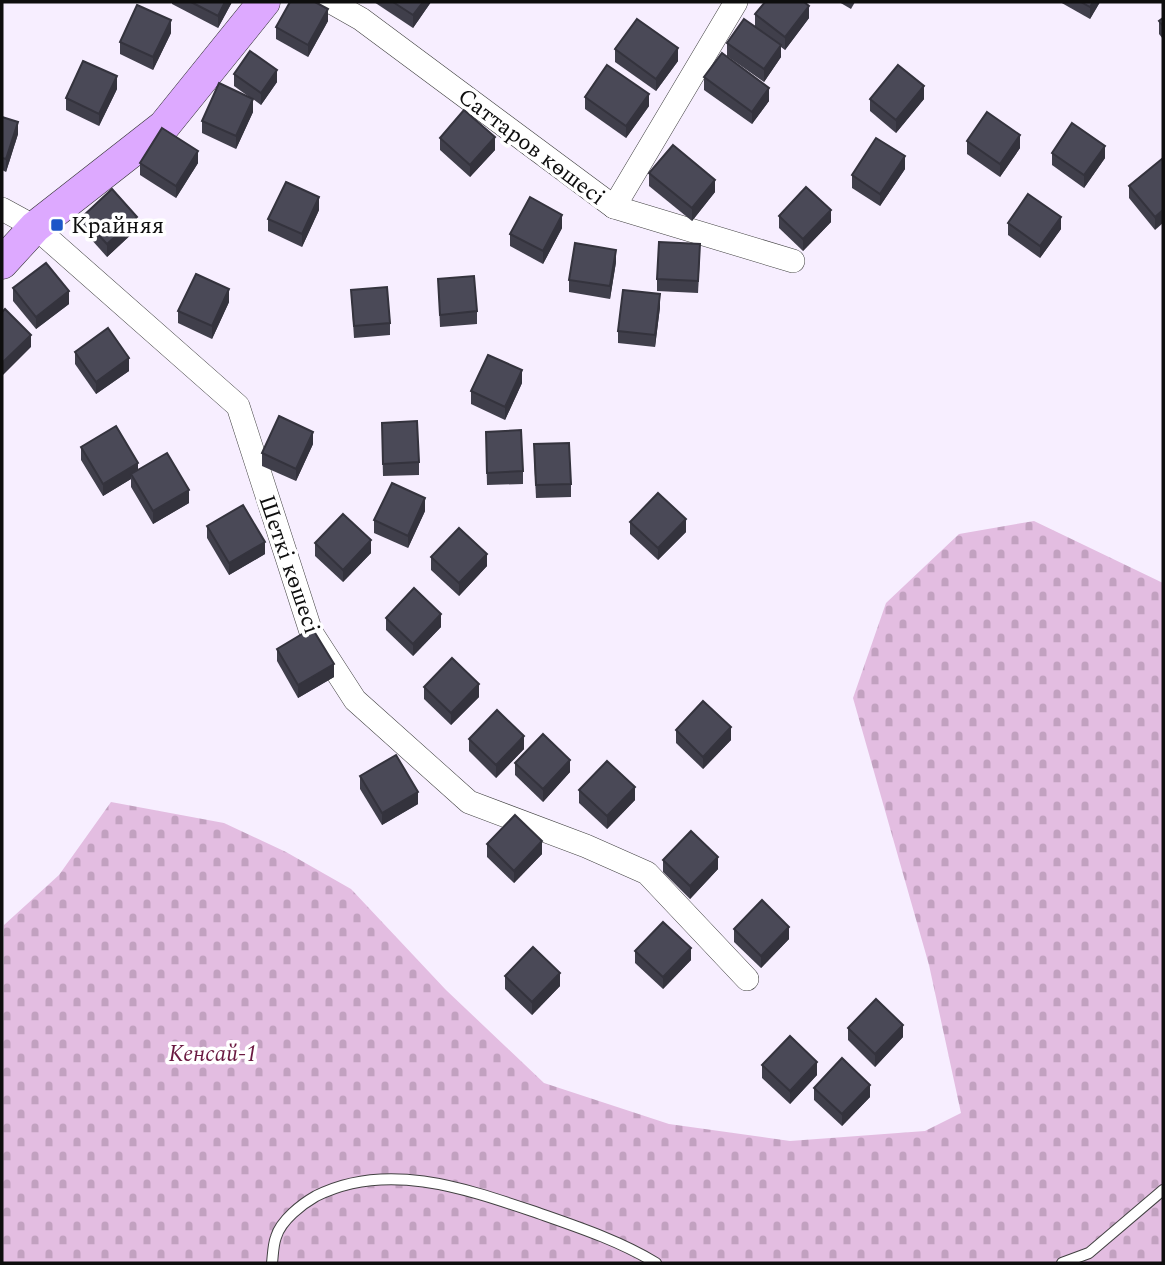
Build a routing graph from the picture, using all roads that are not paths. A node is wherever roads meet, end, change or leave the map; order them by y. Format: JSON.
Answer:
{"nodes":[{"id":1,"x":264,"y":2,"type":"edge"},
{"id":2,"x":331,"y":2,"type":"edge"},
{"id":3,"x":736,"y":2,"type":"edge"},
{"id":4,"x":614,"y":207,"type":"junction"},
{"id":5,"x":2,"y":209,"type":"edge"},
{"id":6,"x":35,"y":227,"type":"junction"},
{"id":7,"x":793,"y":261,"type":"dead end"},
{"id":8,"x":2,"y":263,"type":"edge"},
{"id":9,"x":747,"y":979,"type":"dead end"},
{"id":10,"x":1163,"y":1190,"type":"edge"},
{"id":11,"x":272,"y":1263,"type":"edge"},
{"id":12,"x":656,"y":1263,"type":"edge"},
{"id":13,"x":1062,"y":1263,"type":"edge"}],
"edges":[{"from":1,"to":6,"type":"street"},
{"from":2,"to":4,"type":"street","name":"Саттаров көшесі"},
{"from":3,"to":4,"type":"street"},
{"from":4,"to":7,"type":"street","name":"Саттаров көшесі"},
{"from":5,"to":6,"type":"street","name":"Шеткі көшесі"},
{"from":6,"to":8,"type":"street"},
{"from":6,"to":9,"type":"street","name":"Шеткі көшесі"},
{"from":10,"to":13,"type":"lane"},
{"from":11,"to":12,"type":"lane"}]}
